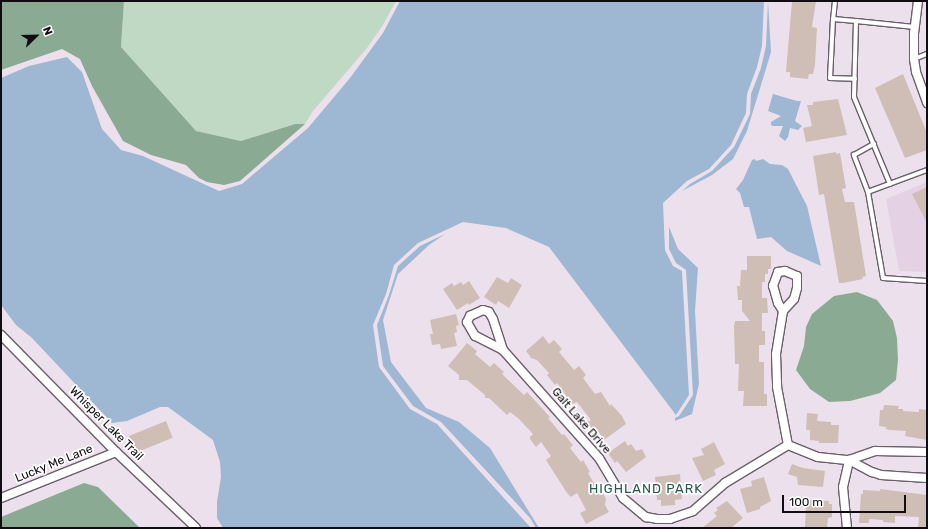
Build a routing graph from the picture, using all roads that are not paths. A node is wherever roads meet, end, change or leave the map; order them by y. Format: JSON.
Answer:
{"nodes":[{"id":1,"x":835,"y":1,"type":"edge"},
{"id":2,"x":918,"y":1,"type":"edge"},
{"id":3,"x":833,"y":19,"type":"junction"},
{"id":4,"x":856,"y":21,"type":"junction"},
{"id":5,"x":915,"y":27,"type":"junction"},
{"id":6,"x":927,"y":54,"type":"edge"},
{"id":7,"x":914,"y":59,"type":"junction"},
{"id":8,"x":854,"y":80,"type":"junction"},
{"id":9,"x":927,"y":103,"type":"edge"},
{"id":10,"x":874,"y":144,"type":"junction"},
{"id":11,"x":927,"y":170,"type":"edge"},
{"id":12,"x":890,"y":184,"type":"junction"},
{"id":13,"x":868,"y":192,"type":"junction"},
{"id":14,"x":927,"y":281,"type":"edge"},
{"id":15,"x":783,"y":311,"type":"junction"},
{"id":16,"x":1,"y":335,"type":"edge"},
{"id":17,"x":503,"y":350,"type":"junction"},
{"id":18,"x":788,"y":445,"type":"junction"},
{"id":19,"x":116,"y":452,"type":"junction"},
{"id":20,"x":927,"y":452,"type":"edge"},
{"id":21,"x":849,"y":460,"type":"junction"},
{"id":22,"x":927,"y":478,"type":"edge"},
{"id":23,"x":1,"y":498,"type":"edge"},
{"id":24,"x":196,"y":528,"type":"edge"},
{"id":25,"x":846,"y":528,"type":"edge"}],
"edges":[{"from":1,"to":3,"type":"lane"},
{"from":2,"to":5,"type":"street"},
{"from":3,"to":4,"type":"lane"},
{"from":3,"to":8,"type":"lane"},
{"from":4,"to":5,"type":"lane"},
{"from":4,"to":8,"type":"lane"},
{"from":5,"to":7,"type":"street"},
{"from":6,"to":7,"type":"lane"},
{"from":7,"to":9,"type":"street"},
{"from":8,"to":10,"type":"lane"},
{"from":10,"to":12,"type":"lane"},
{"from":10,"to":13,"type":"lane"},
{"from":11,"to":12,"type":"lane"},
{"from":12,"to":13,"type":"lane"},
{"from":13,"to":14,"type":"lane"},
{"from":15,"to":15,"type":"street"},
{"from":15,"to":18,"type":"street"},
{"from":16,"to":19,"type":"street","name":"Whisper Lake Trail"},
{"from":17,"to":17,"type":"street","name":"Galt Lake Drive"},
{"from":17,"to":18,"type":"street","name":"Galt Lake Drive"},
{"from":18,"to":21,"type":"street"},
{"from":19,"to":23,"type":"street","name":"Lucky Me Lane"},
{"from":19,"to":24,"type":"street","name":"Whisper Lake Trail"},
{"from":20,"to":21,"type":"street"},
{"from":21,"to":22,"type":"street"},
{"from":21,"to":25,"type":"street"}]}
